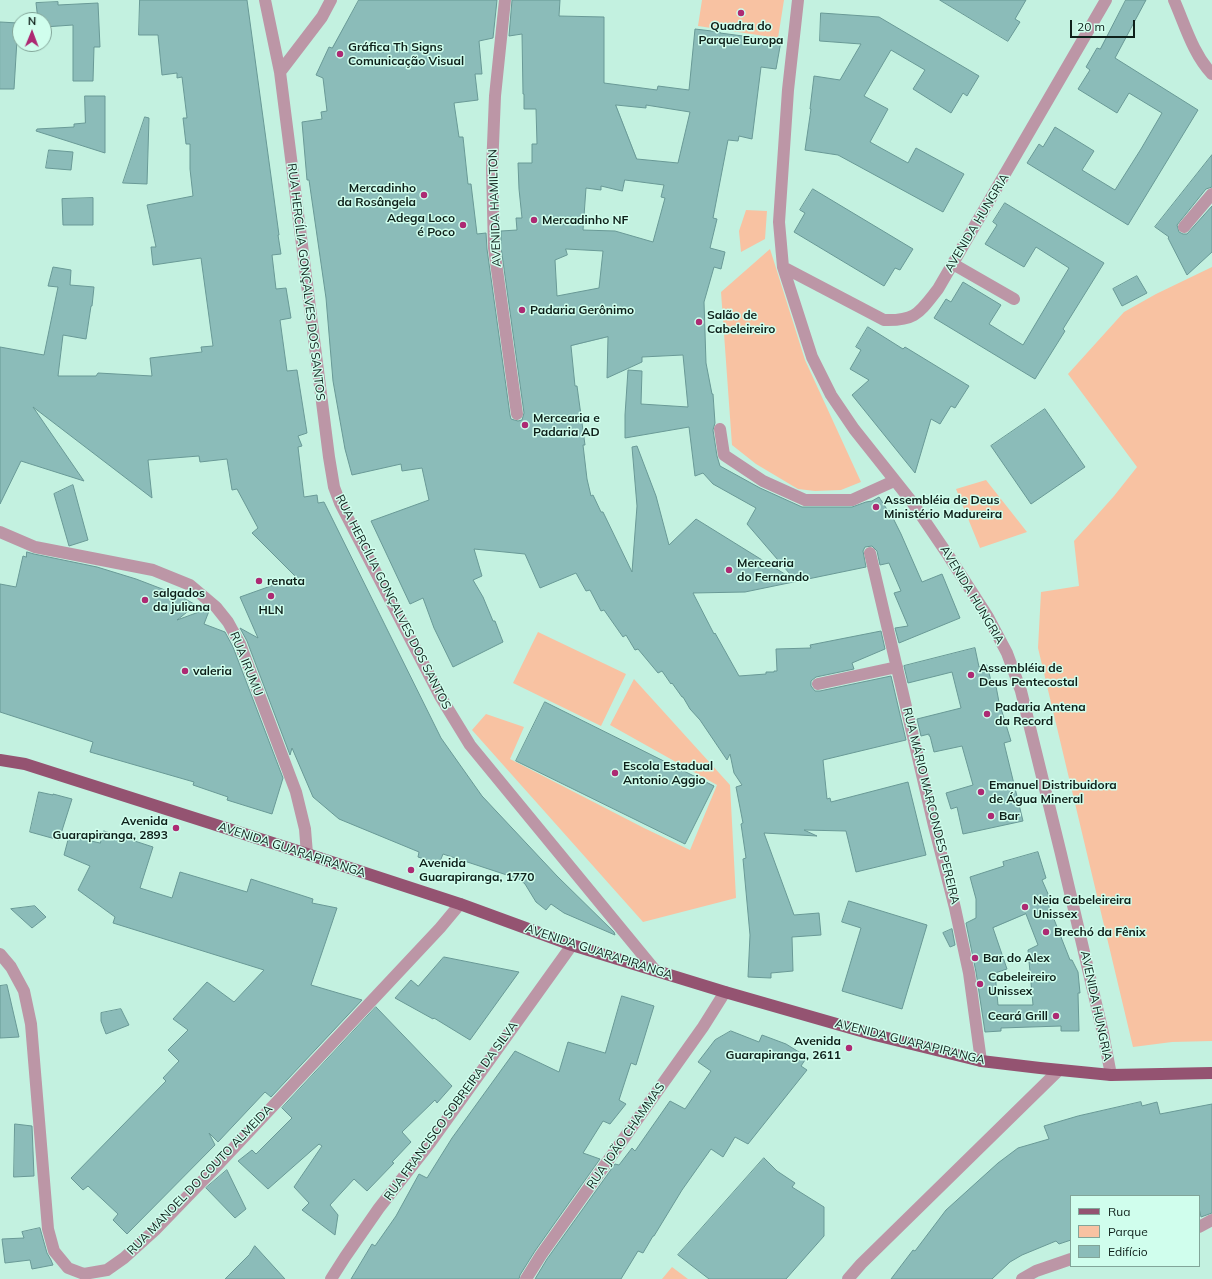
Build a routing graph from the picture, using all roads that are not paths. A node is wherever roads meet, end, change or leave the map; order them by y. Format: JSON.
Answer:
{"nodes":[{"id":1,"x":265,"y":0,"type":"edge"},
{"id":2,"x":331,"y":0,"type":"edge"},
{"id":3,"x":505,"y":0,"type":"edge"},
{"id":4,"x":798,"y":0,"type":"edge"},
{"id":5,"x":1106,"y":0,"type":"edge"},
{"id":6,"x":1174,"y":0,"type":"edge"},
{"id":7,"x":280,"y":72,"type":"junction"},
{"id":8,"x":1212,"y":74,"type":"edge"},
{"id":9,"x":1212,"y":194,"type":"edge"},
{"id":10,"x":1184,"y":227,"type":"dead end"},
{"id":11,"x":952,"y":264,"type":"junction"},
{"id":12,"x":783,"y":267,"type":"junction"},
{"id":13,"x":1014,"y":299,"type":"dead end"},
{"id":14,"x":517,"y":414,"type":"dead end"},
{"id":15,"x":720,"y":429,"type":"dead end"},
{"id":16,"x":894,"y":481,"type":"junction"},
{"id":17,"x":0,"y":532,"type":"edge"},
{"id":18,"x":870,"y":553,"type":"dead end"},
{"id":19,"x":897,"y":667,"type":"junction"},
{"id":20,"x":818,"y":684,"type":"dead end"},
{"id":21,"x":0,"y":760,"type":"edge"},
{"id":22,"x":307,"y":854,"type":"junction"},
{"id":23,"x":460,"y":904,"type":"junction"},
{"id":24,"x":572,"y":945,"type":"junction"},
{"id":25,"x":0,"y":954,"type":"edge"},
{"id":26,"x":655,"y":970,"type":"junction"},
{"id":27,"x":725,"y":992,"type":"junction"},
{"id":28,"x":981,"y":1061,"type":"junction"},
{"id":29,"x":1059,"y":1070,"type":"junction"},
{"id":30,"x":1212,"y":1073,"type":"edge"},
{"id":31,"x":1111,"y":1075,"type":"junction"},
{"id":32,"x":1212,"y":1220,"type":"edge"},
{"id":33,"x":1200,"y":1226,"type":"edge"},
{"id":34,"x":1070,"y":1260,"type":"edge"},
{"id":35,"x":331,"y":1279,"type":"edge"},
{"id":36,"x":526,"y":1279,"type":"edge"},
{"id":37,"x":848,"y":1279,"type":"edge"},
{"id":38,"x":1022,"y":1279,"type":"edge"}],
"edges":[{"from":1,"to":7,"type":"street","name":"RUA HERCÍLIA GONÇALVES DOS SANTOS"},
{"from":2,"to":7,"type":"street"},
{"from":3,"to":14,"type":"street","name":"AVENIDA HAMILTON"},
{"from":4,"to":12,"type":"street","name":"AVENIDA HUNGRIA"},
{"from":5,"to":11,"type":"street","name":"AVENIDA HUNGRIA"},
{"from":6,"to":8,"type":"street"},
{"from":7,"to":26,"type":"street","name":"RUA HERCÍLIA GONÇALVES DOS SANTOS"},
{"from":9,"to":10,"type":"street"},
{"from":11,"to":12,"type":"street","name":"AVENIDA HUNGRIA"},
{"from":11,"to":13,"type":"street"},
{"from":12,"to":16,"type":"street","name":"AVENIDA HUNGRIA"},
{"from":15,"to":16,"type":"street"},
{"from":16,"to":31,"type":"street","name":"AVENIDA HUNGRIA"},
{"from":17,"to":22,"type":"street","name":"RUA IRUMU"},
{"from":18,"to":19,"type":"street","name":"RUA MÁRIO MARCONDES PEREIRA"},
{"from":19,"to":20,"type":"street"},
{"from":19,"to":28,"type":"street","name":"RUA MÁRIO MARCONDES PEREIRA"},
{"from":21,"to":22,"type":"main road","name":"AVENIDA GUARAPIRANGA"},
{"from":22,"to":23,"type":"main road","name":"AVENIDA GUARAPIRANGA"},
{"from":23,"to":24,"type":"main road","name":"AVENIDA GUARAPIRANGA"},
{"from":23,"to":25,"type":"street","name":"RUA MANOEL DO COUTO ALMEIDA"},
{"from":24,"to":26,"type":"main road","name":"AVENIDA GUARAPIRANGA"},
{"from":24,"to":35,"type":"street","name":"RUA FRANCISCO SOBREIRA DA SILVA"},
{"from":26,"to":27,"type":"main road","name":"AVENIDA GUARAPIRANGA"},
{"from":27,"to":28,"type":"main road","name":"AVENIDA GUARAPIRANGA"},
{"from":27,"to":36,"type":"street","name":"RUA JOÃO CHAMMAS"},
{"from":28,"to":29,"type":"main road","name":"AVENIDA GUARAPIRANGA"},
{"from":29,"to":31,"type":"main road","name":"AVENIDA GUARAPIRANGA"},
{"from":29,"to":37,"type":"street"},
{"from":30,"to":31,"type":"main road","name":"AVENIDA GUARAPIRANGA"},
{"from":32,"to":33,"type":"street"},
{"from":34,"to":38,"type":"street"}]}
